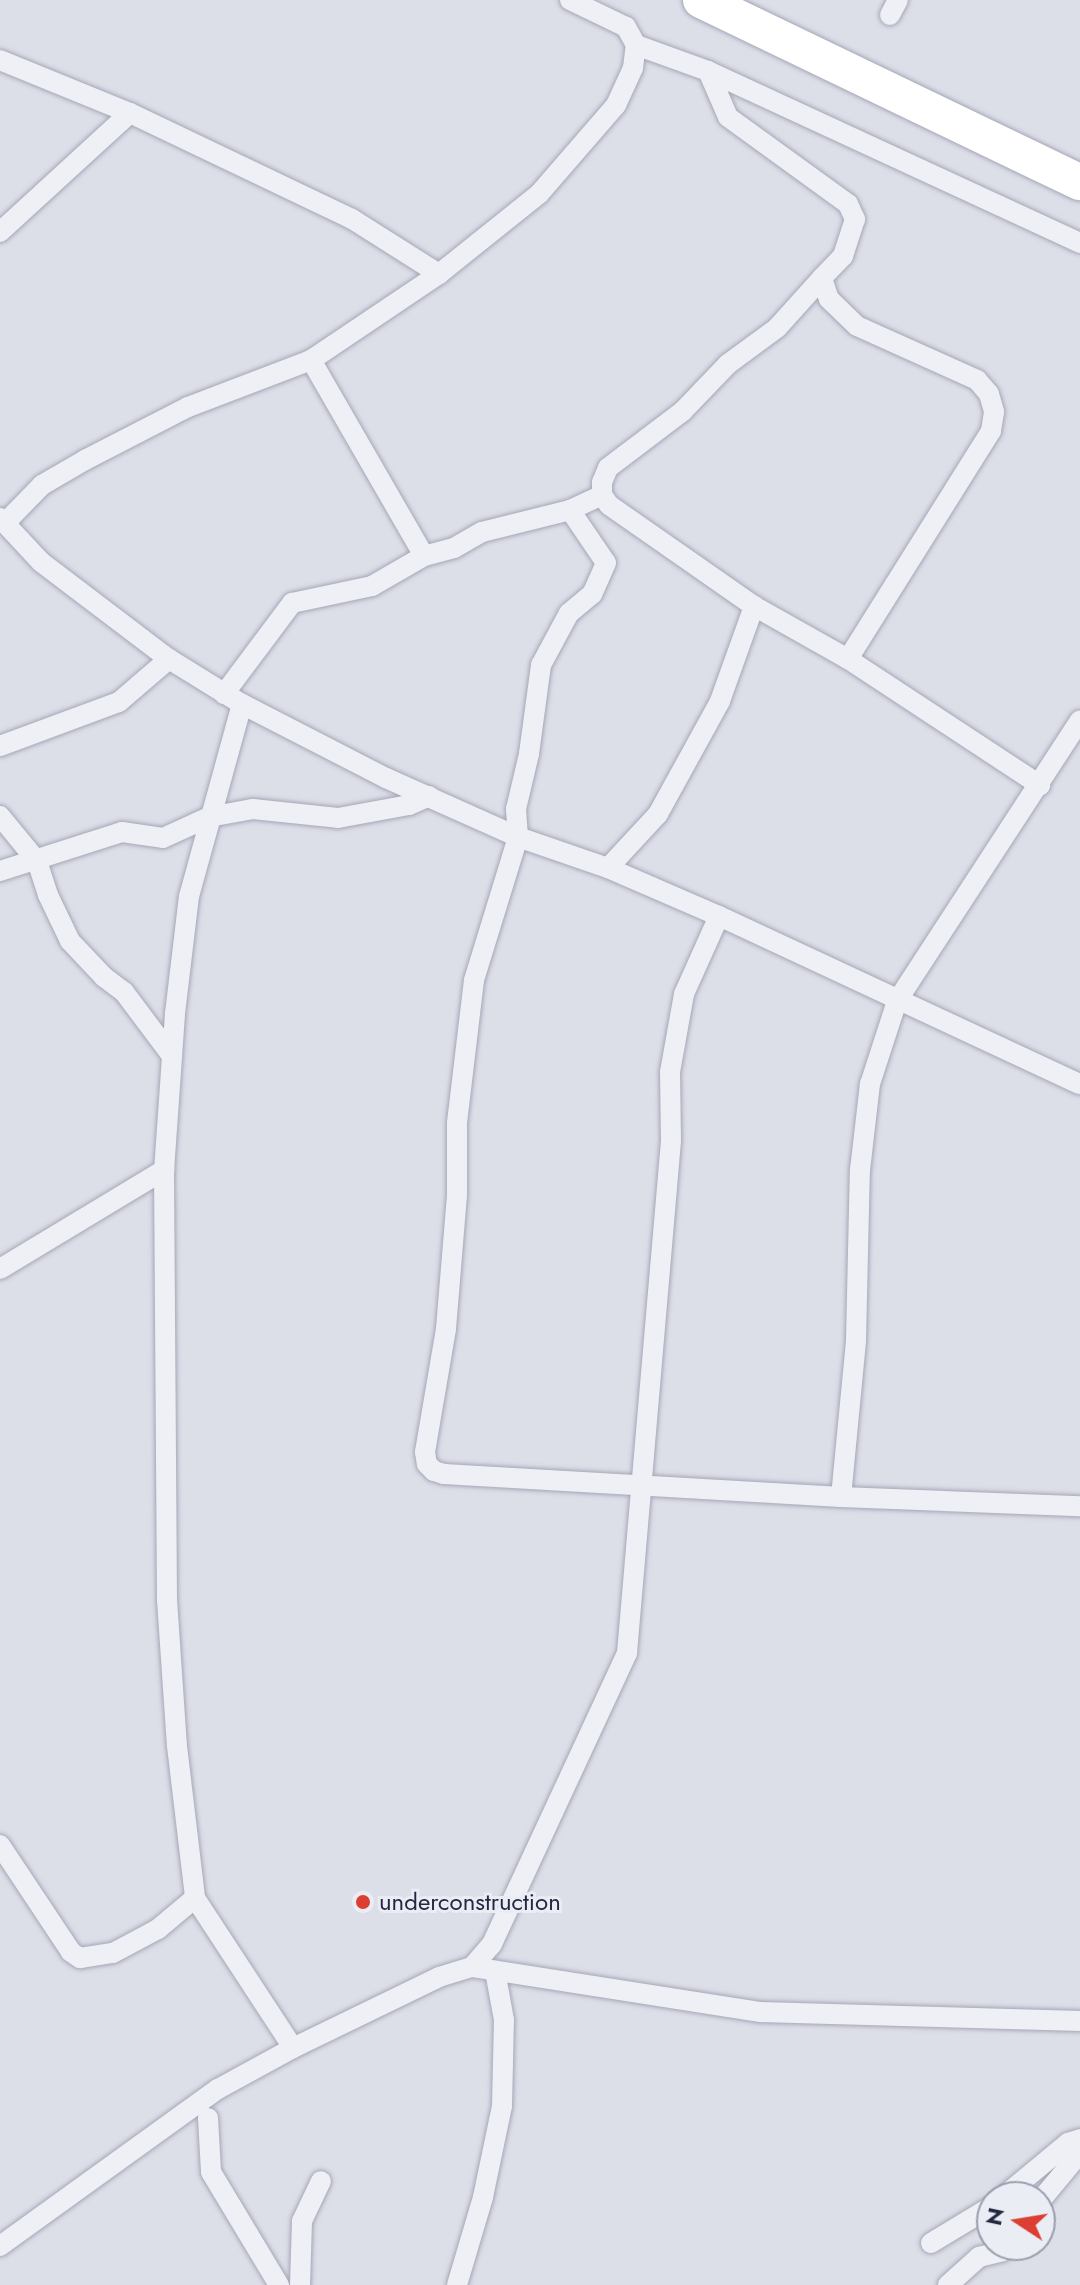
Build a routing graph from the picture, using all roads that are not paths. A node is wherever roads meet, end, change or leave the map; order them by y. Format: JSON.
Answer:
{"nodes":[{"id":1,"x":570,"y":0,"type":"edge"},
{"id":2,"x":701,"y":0,"type":"edge"},
{"id":3,"x":636,"y":45,"type":"junction"},
{"id":4,"x":0,"y":60,"type":"edge"},
{"id":5,"x":708,"y":71,"type":"junction"},
{"id":6,"x":130,"y":113,"type":"junction"},
{"id":7,"x":1080,"y":182,"type":"edge"},
{"id":8,"x":0,"y":232,"type":"edge"},
{"id":9,"x":1080,"y":243,"type":"edge"},
{"id":10,"x":439,"y":274,"type":"junction"},
{"id":11,"x":822,"y":278,"type":"junction"},
{"id":12,"x":311,"y":360,"type":"junction"},
{"id":13,"x":602,"y":495,"type":"junction"},
{"id":14,"x":570,"y":510,"type":"junction"},
{"id":15,"x":3,"y":520,"type":"edge"},
{"id":16,"x":424,"y":556,"type":"junction"},
{"id":17,"x":754,"y":606,"type":"junction"},
{"id":18,"x":169,"y":659,"type":"junction"},
{"id":19,"x":848,"y":659,"type":"junction"},
{"id":20,"x":233,"y":699,"type":"junction"},
{"id":21,"x":1080,"y":720,"type":"edge"},
{"id":22,"x":0,"y":746,"type":"edge"},
{"id":23,"x":1040,"y":785,"type":"junction"},
{"id":24,"x":429,"y":796,"type":"junction"},
{"id":25,"x":0,"y":816,"type":"edge"},
{"id":26,"x":209,"y":817,"type":"junction"},
{"id":27,"x":518,"y":837,"type":"junction"},
{"id":28,"x":37,"y":861,"type":"junction"},
{"id":29,"x":608,"y":868,"type":"junction"},
{"id":30,"x":0,"y":871,"type":"edge"},
{"id":31,"x":719,"y":916,"type":"junction"},
{"id":32,"x":897,"y":1001,"type":"junction"},
{"id":33,"x":172,"y":1056,"type":"junction"},
{"id":34,"x":1080,"y":1084,"type":"edge"},
{"id":35,"x":164,"y":1170,"type":"junction"},
{"id":36,"x":0,"y":1269,"type":"edge"},
{"id":37,"x":642,"y":1485,"type":"junction"},
{"id":38,"x":841,"y":1497,"type":"junction"},
{"id":39,"x":1080,"y":1506,"type":"edge"},
{"id":40,"x":0,"y":1845,"type":"edge"},
{"id":41,"x":195,"y":1898,"type":"junction"},
{"id":42,"x":472,"y":1967,"type":"junction"},
{"id":43,"x":495,"y":1971,"type":"junction"},
{"id":44,"x":1080,"y":2021,"type":"edge"},
{"id":45,"x":293,"y":2048,"type":"junction"},
{"id":46,"x":208,"y":2118,"type":"dead end"},
{"id":47,"x":1080,"y":2139,"type":"edge"},
{"id":48,"x":1080,"y":2153,"type":"edge"},
{"id":49,"x":321,"y":2181,"type":"dead end"},
{"id":50,"x":1022,"y":2181,"type":"edge"},
{"id":51,"x":1056,"y":2182,"type":"edge"},
{"id":52,"x":976,"y":2216,"type":"edge"},
{"id":53,"x":931,"y":2243,"type":"dead end"},
{"id":54,"x":0,"y":2246,"type":"edge"},
{"id":55,"x":976,"y":2260,"type":"edge"},
{"id":56,"x":279,"y":2285,"type":"edge"},
{"id":57,"x":300,"y":2285,"type":"edge"},
{"id":58,"x":457,"y":2285,"type":"edge"},
{"id":59,"x":948,"y":2285,"type":"edge"}],
"edges":[{"from":1,"to":3,"type":"street"},
{"from":2,"to":7,"type":"highway"},
{"from":3,"to":5,"type":"street"},
{"from":3,"to":10,"type":"street"},
{"from":4,"to":6,"type":"street"},
{"from":5,"to":9,"type":"street"},
{"from":5,"to":11,"type":"street"},
{"from":6,"to":8,"type":"street"},
{"from":6,"to":10,"type":"street"},
{"from":10,"to":12,"type":"street"},
{"from":11,"to":13,"type":"street"},
{"from":11,"to":19,"type":"street"},
{"from":12,"to":15,"type":"street"},
{"from":12,"to":16,"type":"street"},
{"from":13,"to":14,"type":"street"},
{"from":13,"to":17,"type":"street"},
{"from":14,"to":16,"type":"street"},
{"from":14,"to":27,"type":"street"},
{"from":15,"to":18,"type":"street"},
{"from":16,"to":20,"type":"street"},
{"from":17,"to":19,"type":"street"},
{"from":17,"to":29,"type":"street"},
{"from":18,"to":20,"type":"street"},
{"from":18,"to":22,"type":"street"},
{"from":19,"to":23,"type":"street"},
{"from":20,"to":24,"type":"street"},
{"from":20,"to":26,"type":"street"},
{"from":21,"to":23,"type":"street"},
{"from":23,"to":32,"type":"street"},
{"from":24,"to":26,"type":"street"},
{"from":24,"to":27,"type":"street"},
{"from":25,"to":28,"type":"street"},
{"from":26,"to":28,"type":"street"},
{"from":26,"to":33,"type":"street"},
{"from":27,"to":29,"type":"street"},
{"from":27,"to":37,"type":"street"},
{"from":28,"to":30,"type":"street"},
{"from":28,"to":33,"type":"street"},
{"from":29,"to":31,"type":"street"},
{"from":31,"to":32,"type":"street"},
{"from":31,"to":37,"type":"street"},
{"from":32,"to":34,"type":"street"},
{"from":32,"to":38,"type":"street"},
{"from":33,"to":35,"type":"street"},
{"from":35,"to":36,"type":"street"},
{"from":35,"to":41,"type":"street"},
{"from":37,"to":38,"type":"street"},
{"from":37,"to":42,"type":"street"},
{"from":38,"to":39,"type":"street"},
{"from":40,"to":41,"type":"street"},
{"from":41,"to":45,"type":"street"},
{"from":42,"to":43,"type":"street"},
{"from":42,"to":45,"type":"street"},
{"from":43,"to":44,"type":"street"},
{"from":43,"to":58,"type":"street"},
{"from":45,"to":54,"type":"street"},
{"from":46,"to":56,"type":"street"},
{"from":47,"to":50,"type":"street"},
{"from":48,"to":51,"type":"street"},
{"from":49,"to":57,"type":"street"},
{"from":52,"to":53,"type":"street"},
{"from":55,"to":59,"type":"street"}]}
